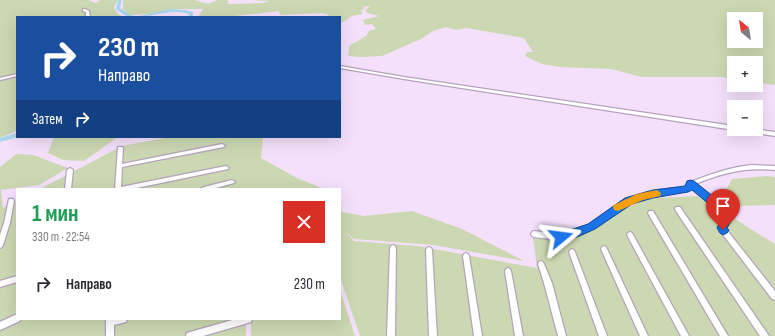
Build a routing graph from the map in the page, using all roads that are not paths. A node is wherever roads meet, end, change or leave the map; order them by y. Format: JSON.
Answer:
{"nodes":[{"id":1,"x":84,"y":10,"type":"dead end"},
{"id":2,"x":88,"y":16,"type":"edge"},
{"id":3,"x":341,"y":67,"type":"edge"},
{"id":4,"x":16,"y":75,"type":"edge"},
{"id":5,"x":0,"y":79,"type":"edge"},
{"id":6,"x":727,"y":127,"type":"edge"},
{"id":7,"x":763,"y":132,"type":"edge"},
{"id":8,"x":775,"y":134,"type":"edge"},
{"id":9,"x":222,"y":146,"type":"dead end"},
{"id":10,"x":120,"y":148,"type":"dead end"},
{"id":11,"x":119,"y":166,"type":"junction"},
{"id":12,"x":226,"y":168,"type":"dead end"},
{"id":13,"x":775,"y":168,"type":"edge"},
{"id":14,"x":70,"y":170,"type":"dead end"},
{"id":15,"x":232,"y":182,"type":"dead end"},
{"id":16,"x":690,"y":184,"type":"junction"},
{"id":17,"x":68,"y":188,"type":"edge"},
{"id":18,"x":118,"y":188,"type":"edge"},
{"id":19,"x":127,"y":188,"type":"edge"},
{"id":20,"x":208,"y":188,"type":"edge"},
{"id":21,"x":11,"y":201,"type":"dead end"},
{"id":22,"x":678,"y":209,"type":"dead end"},
{"id":23,"x":651,"y":213,"type":"dead end"},
{"id":24,"x":534,"y":234,"type":"dead end"},
{"id":25,"x":630,"y":236,"type":"dead end"},
{"id":26,"x":0,"y":245,"type":"edge"},
{"id":27,"x":393,"y":248,"type":"dead end"},
{"id":28,"x":604,"y":249,"type":"dead end"},
{"id":29,"x":429,"y":250,"type":"dead end"},
{"id":30,"x":572,"y":252,"type":"dead end"},
{"id":31,"x":466,"y":256,"type":"dead end"},
{"id":32,"x":541,"y":264,"type":"dead end"},
{"id":33,"x":508,"y":271,"type":"dead end"},
{"id":34,"x":16,"y":279,"type":"edge"},
{"id":35,"x":0,"y":284,"type":"edge"},
{"id":36,"x":775,"y":297,"type":"edge"},
{"id":37,"x":16,"y":318,"type":"edge"},
{"id":38,"x":245,"y":320,"type":"edge"},
{"id":39,"x":110,"y":321,"type":"edge"},
{"id":40,"x":0,"y":326,"type":"edge"},
{"id":41,"x":110,"y":336,"type":"edge"},
{"id":42,"x":190,"y":336,"type":"edge"},
{"id":43,"x":392,"y":336,"type":"edge"},
{"id":44,"x":434,"y":336,"type":"edge"},
{"id":45,"x":478,"y":336,"type":"edge"},
{"id":46,"x":519,"y":336,"type":"edge"},
{"id":47,"x":562,"y":336,"type":"edge"},
{"id":48,"x":603,"y":336,"type":"edge"},
{"id":49,"x":644,"y":336,"type":"edge"},
{"id":50,"x":685,"y":336,"type":"edge"},
{"id":51,"x":724,"y":336,"type":"edge"},
{"id":52,"x":765,"y":336,"type":"edge"}],
"edges":[{"from":1,"to":2,"type":"street"},
{"from":3,"to":6,"type":"street"},
{"from":4,"to":5,"type":"street"},
{"from":7,"to":8,"type":"street"},
{"from":9,"to":11,"type":"street"},
{"from":10,"to":11,"type":"street"},
{"from":11,"to":18,"type":"street"},
{"from":12,"to":19,"type":"street"},
{"from":13,"to":16,"type":"street"},
{"from":14,"to":17,"type":"street"},
{"from":15,"to":20,"type":"street"},
{"from":16,"to":24,"type":"street"},
{"from":16,"to":36,"type":"street"},
{"from":21,"to":26,"type":"street"},
{"from":22,"to":52,"type":"street"},
{"from":23,"to":51,"type":"street"},
{"from":25,"to":50,"type":"street"},
{"from":27,"to":43,"type":"street"},
{"from":28,"to":49,"type":"street"},
{"from":29,"to":44,"type":"street"},
{"from":30,"to":48,"type":"street"},
{"from":31,"to":45,"type":"street"},
{"from":32,"to":47,"type":"street"},
{"from":33,"to":46,"type":"street"},
{"from":34,"to":35,"type":"street"},
{"from":37,"to":40,"type":"street"},
{"from":38,"to":42,"type":"street"},
{"from":39,"to":41,"type":"street"}]}
